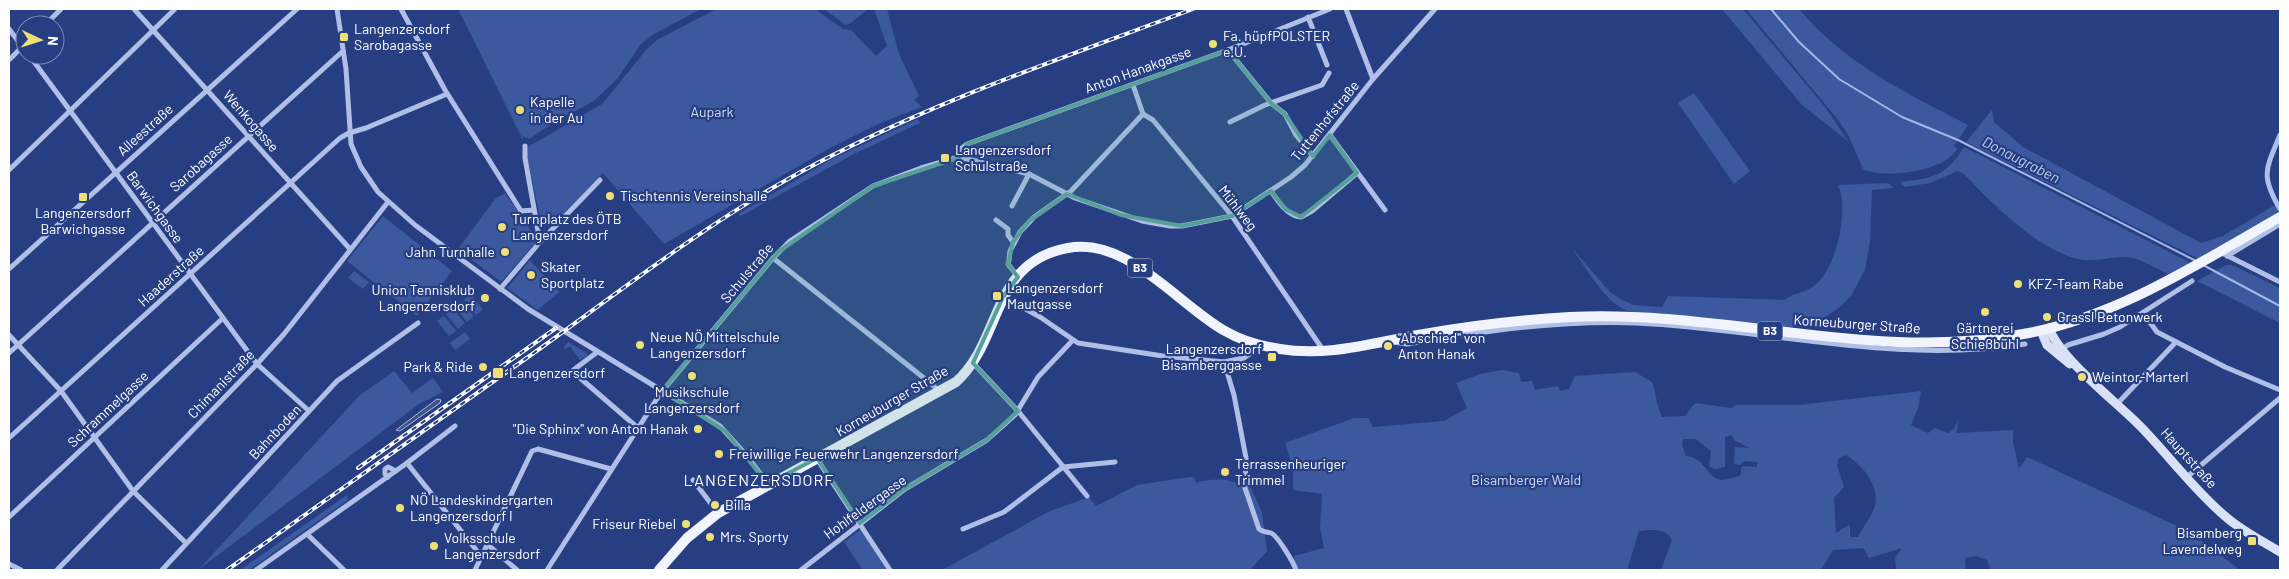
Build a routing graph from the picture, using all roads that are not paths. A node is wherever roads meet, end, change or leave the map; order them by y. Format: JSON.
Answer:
{"nodes":[{"id":1,"x":134,"y":9,"type":"edge"},
{"id":2,"x":175,"y":9,"type":"edge"},
{"id":3,"x":297,"y":9,"type":"edge"},
{"id":4,"x":337,"y":9,"type":"edge"},
{"id":5,"x":401,"y":9,"type":"edge"},
{"id":6,"x":1330,"y":9,"type":"edge"},
{"id":7,"x":1346,"y":9,"type":"edge"},
{"id":8,"x":1434,"y":9,"type":"edge"},
{"id":9,"x":1308,"y":17,"type":"junction"},
{"id":10,"x":153,"y":30,"type":"junction"},
{"id":11,"x":1228,"y":50,"type":"junction"},
{"id":12,"x":343,"y":51,"type":"junction"},
{"id":13,"x":35,"y":65,"type":"edge"},
{"id":14,"x":1327,"y":66,"type":"dead end"},
{"id":15,"x":1329,"y":73,"type":"dead end"},
{"id":16,"x":1373,"y":79,"type":"junction"},
{"id":17,"x":1132,"y":85,"type":"junction"},
{"id":18,"x":207,"y":89,"type":"junction"},
{"id":19,"x":447,"y":94,"type":"junction"},
{"id":20,"x":1272,"y":104,"type":"junction"},
{"id":21,"x":69,"y":111,"type":"junction"},
{"id":22,"x":1144,"y":114,"type":"junction"},
{"id":23,"x":1230,"y":122,"type":"dead end"},
{"id":24,"x":349,"y":133,"type":"junction"},
{"id":25,"x":1330,"y":135,"type":"junction"},
{"id":26,"x":2280,"y":135,"type":"edge"},
{"id":27,"x":248,"y":136,"type":"junction"},
{"id":28,"x":525,"y":146,"type":"dead end"},
{"id":29,"x":1313,"y":156,"type":"junction"},
{"id":30,"x":962,"y":157,"type":"junction"},
{"id":31,"x":9,"y":170,"type":"edge"},
{"id":32,"x":115,"y":171,"type":"junction"},
{"id":33,"x":1356,"y":173,"type":"junction"},
{"id":34,"x":1028,"y":174,"type":"junction"},
{"id":35,"x":600,"y":180,"type":"dead end"},
{"id":36,"x":290,"y":183,"type":"junction"},
{"id":37,"x":1271,"y":191,"type":"junction"},
{"id":38,"x":1067,"y":194,"type":"junction"},
{"id":39,"x":388,"y":202,"type":"junction"},
{"id":40,"x":1012,"y":206,"type":"dead end"},
{"id":41,"x":2280,"y":209,"type":"edge"},
{"id":42,"x":534,"y":210,"type":"junction"},
{"id":43,"x":1385,"y":210,"type":"dead end"},
{"id":44,"x":1232,"y":216,"type":"junction"},
{"id":45,"x":2280,"y":217,"type":"edge"},
{"id":46,"x":996,"y":220,"type":"dead end"},
{"id":47,"x":153,"y":222,"type":"junction"},
{"id":48,"x":2280,"y":224,"type":"edge"},
{"id":49,"x":540,"y":242,"type":"junction"},
{"id":50,"x":1013,"y":242,"type":"junction"},
{"id":51,"x":350,"y":249,"type":"junction"},
{"id":52,"x":2221,"y":254,"type":"junction"},
{"id":53,"x":773,"y":258,"type":"junction"},
{"id":54,"x":9,"y":269,"type":"edge"},
{"id":55,"x":190,"y":273,"type":"junction"},
{"id":56,"x":1018,"y":276,"type":"junction"},
{"id":57,"x":2192,"y":281,"type":"dead end"},
{"id":58,"x":2280,"y":282,"type":"edge"},
{"id":59,"x":500,"y":289,"type":"junction"},
{"id":60,"x":1003,"y":297,"type":"junction"},
{"id":61,"x":2143,"y":313,"type":"junction"},
{"id":62,"x":223,"y":318,"type":"junction"},
{"id":63,"x":418,"y":323,"type":"dead end"},
{"id":64,"x":2045,"y":329,"type":"junction"},
{"id":65,"x":9,"y":335,"type":"edge"},
{"id":66,"x":1072,"y":341,"type":"junction"},
{"id":67,"x":1251,"y":342,"type":"junction"},
{"id":68,"x":2176,"y":342,"type":"junction"},
{"id":69,"x":18,"y":344,"type":"junction"},
{"id":70,"x":2025,"y":344,"type":"dead end"},
{"id":71,"x":1984,"y":345,"type":"junction"},
{"id":72,"x":2062,"y":349,"type":"junction"},
{"id":73,"x":1323,"y":351,"type":"junction"},
{"id":74,"x":9,"y":353,"type":"edge"},
{"id":75,"x":596,"y":353,"type":"junction"},
{"id":76,"x":1240,"y":359,"type":"junction"},
{"id":77,"x":1224,"y":362,"type":"junction"},
{"id":78,"x":973,"y":363,"type":"junction"},
{"id":79,"x":257,"y":364,"type":"junction"},
{"id":80,"x":2084,"y":373,"type":"junction"},
{"id":81,"x":2280,"y":390,"type":"edge"},
{"id":82,"x":61,"y":391,"type":"junction"},
{"id":83,"x":662,"y":391,"type":"junction"},
{"id":84,"x":939,"y":392,"type":"junction"},
{"id":85,"x":2280,"y":398,"type":"edge"},
{"id":86,"x":2117,"y":404,"type":"junction"},
{"id":87,"x":309,"y":411,"type":"junction"},
{"id":88,"x":1018,"y":411,"type":"junction"},
{"id":89,"x":455,"y":426,"type":"dead end"},
{"id":90,"x":638,"y":428,"type":"junction"},
{"id":91,"x":94,"y":436,"type":"junction"},
{"id":92,"x":9,"y":438,"type":"edge"},
{"id":93,"x":817,"y":458,"type":"junction"},
{"id":94,"x":1115,"y":462,"type":"dead end"},
{"id":95,"x":407,"y":463,"type":"junction"},
{"id":96,"x":1063,"y":468,"type":"junction"},
{"id":97,"x":611,"y":470,"type":"junction"},
{"id":98,"x":2188,"y":477,"type":"junction"},
{"id":99,"x":693,"y":480,"type":"dead end"},
{"id":100,"x":768,"y":484,"type":"junction"},
{"id":101,"x":133,"y":491,"type":"junction"},
{"id":102,"x":1087,"y":496,"type":"dead end"},
{"id":103,"x":718,"y":513,"type":"junction"},
{"id":104,"x":9,"y":517,"type":"edge"},
{"id":105,"x":860,"y":523,"type":"junction"},
{"id":106,"x":963,"y":529,"type":"dead end"},
{"id":107,"x":306,"y":534,"type":"junction"},
{"id":108,"x":186,"y":544,"type":"junction"},
{"id":109,"x":487,"y":544,"type":"junction"},
{"id":110,"x":2280,"y":552,"type":"edge"},
{"id":111,"x":481,"y":556,"type":"junction"},
{"id":112,"x":9,"y":564,"type":"edge"},
{"id":113,"x":21,"y":570,"type":"edge"},
{"id":114,"x":57,"y":570,"type":"edge"},
{"id":115,"x":162,"y":570,"type":"edge"},
{"id":116,"x":256,"y":570,"type":"edge"},
{"id":117,"x":344,"y":570,"type":"edge"},
{"id":118,"x":475,"y":570,"type":"edge"},
{"id":119,"x":517,"y":570,"type":"edge"},
{"id":120,"x":547,"y":570,"type":"edge"},
{"id":121,"x":659,"y":570,"type":"edge"},
{"id":122,"x":801,"y":570,"type":"edge"},
{"id":123,"x":890,"y":570,"type":"edge"},
{"id":124,"x":1296,"y":570,"type":"edge"}],
"edges":[{"from":1,"to":10,"type":"street","name":"Wenkogasse"},
{"from":2,"to":10,"type":"street"},
{"from":3,"to":18,"type":"street","name":"Alleestraße"},
{"from":4,"to":12,"type":"street"},
{"from":5,"to":19,"type":"street"},
{"from":6,"to":9,"type":"street","name":"Anton Hanakgasse"},
{"from":7,"to":16,"type":"street"},
{"from":8,"to":16,"type":"street","name":"Tuttenhofstraße"},
{"from":9,"to":11,"type":"street","name":"Anton Hanakgasse"},
{"from":9,"to":14,"type":"street"},
{"from":10,"to":18,"type":"street","name":"Wenkogasse"},
{"from":10,"to":21,"type":"street"},
{"from":11,"to":17,"type":"street","name":"Anton Hanakgasse"},
{"from":11,"to":20,"type":"street"},
{"from":12,"to":24,"type":"street"},
{"from":12,"to":27,"type":"street","name":"Sarobagasse"},
{"from":13,"to":21,"type":"street","name":"Barwichgasse"},
{"from":15,"to":20,"type":"street"},
{"from":16,"to":25,"type":"street","name":"Tuttenhofstraße"},
{"from":17,"to":22,"type":"street","name":"Mühlweg"},
{"from":17,"to":30,"type":"street","name":"Anton Hanakgasse"},
{"from":18,"to":27,"type":"street","name":"Wenkogasse"},
{"from":18,"to":32,"type":"street","name":"Alleestraße"},
{"from":19,"to":24,"type":"street"},
{"from":19,"to":42,"type":"street"},
{"from":20,"to":23,"type":"street"},
{"from":20,"to":29,"type":"street"},
{"from":21,"to":31,"type":"street"},
{"from":21,"to":32,"type":"street","name":"Barwichgasse"},
{"from":22,"to":38,"type":"street"},
{"from":22,"to":44,"type":"street","name":"Mühlweg"},
{"from":24,"to":36,"type":"street","name":"Haaderstraße"},
{"from":24,"to":39,"type":"street"},
{"from":25,"to":29,"type":"street","name":"Tuttenhofstraße"},
{"from":25,"to":33,"type":"street"},
{"from":26,"to":41,"type":"street"},
{"from":27,"to":36,"type":"street","name":"Wenkogasse"},
{"from":27,"to":47,"type":"street","name":"Sarobagasse"},
{"from":28,"to":42,"type":"street"},
{"from":29,"to":37,"type":"street","name":"Tuttenhofstraße"},
{"from":30,"to":34,"type":"street","name":"Schulstraße"},
{"from":30,"to":53,"type":"street","name":"Schulstraße"},
{"from":32,"to":47,"type":"street","name":"Barwichgasse"},
{"from":32,"to":54,"type":"street","name":"Alleestraße"},
{"from":33,"to":37,"type":"street"},
{"from":33,"to":43,"type":"street"},
{"from":34,"to":38,"type":"street","name":"Schulstraße"},
{"from":34,"to":40,"type":"street"},
{"from":35,"to":49,"type":"street"},
{"from":36,"to":51,"type":"street","name":"Wenkogasse"},
{"from":36,"to":55,"type":"street","name":"Haaderstraße"},
{"from":37,"to":44,"type":"street","name":"Tuttenhofstraße"},
{"from":38,"to":44,"type":"street","name":"Tuttenhofstraße"},
{"from":38,"to":50,"type":"street"},
{"from":39,"to":51,"type":"street","name":"Chimanistraße"},
{"from":39,"to":59,"type":"street"},
{"from":42,"to":49,"type":"street"},
{"from":44,"to":73,"type":"street","name":"Mühlweg"},
{"from":45,"to":52,"type":"main road","name":"Korneuburger Straße","number":"B3"},
{"from":46,"to":50,"type":"street"},
{"from":47,"to":55,"type":"street","name":"Barwichgasse"},
{"from":47,"to":69,"type":"street","name":"Sarobagasse"},
{"from":48,"to":52,"type":"street"},
{"from":49,"to":59,"type":"street"},
{"from":50,"to":56,"type":"street"},
{"from":51,"to":79,"type":"street","name":"Chimanistraße"},
{"from":52,"to":58,"type":"street"},
{"from":52,"to":64,"type":"main road","name":"Korneuburger Straße","number":"B3"},
{"from":53,"to":83,"type":"street","name":"Schulstraße"},
{"from":53,"to":84,"type":"street"},
{"from":55,"to":62,"type":"street","name":"Barwichgasse"},
{"from":55,"to":82,"type":"street","name":"Haaderstraße"},
{"from":56,"to":60,"type":"main road","name":"Korneuburger Straße","number":"B3"},
{"from":56,"to":67,"type":"main road","name":"Korneuburger Straße","number":"B3"},
{"from":57,"to":61,"type":"street"},
{"from":59,"to":75,"type":"street"},
{"from":60,"to":66,"type":"street"},
{"from":60,"to":78,"type":"main road","name":"Korneuburger Straße","number":"B3"},
{"from":61,"to":68,"type":"street"},
{"from":61,"to":72,"type":"street"},
{"from":62,"to":79,"type":"street","name":"Barwichgasse"},
{"from":62,"to":91,"type":"street","name":"Schrammelgasse"},
{"from":63,"to":87,"type":"street","name":"Bahnboden"},
{"from":64,"to":71,"type":"main road","name":"Korneuburger Straße","number":"B3"},
{"from":64,"to":72,"type":"main road","name":"Hauptstraße"},
{"from":64,"to":80,"type":"main road","name":"Hauptstraße"},
{"from":65,"to":69,"type":"street"},
{"from":66,"to":77,"type":"street"},
{"from":66,"to":88,"type":"street","name":"Hohlfeldergasse"},
{"from":67,"to":73,"type":"main road","name":"Korneuburger Straße","number":"B3"},
{"from":67,"to":76,"type":"street"},
{"from":67,"to":76,"type":"street"},
{"from":68,"to":81,"type":"street"},
{"from":68,"to":86,"type":"street"},
{"from":69,"to":74,"type":"street","name":"Sarobagasse"},
{"from":69,"to":82,"type":"street"},
{"from":70,"to":71,"type":"street"},
{"from":71,"to":73,"type":"main road","name":"Korneuburger Straße","number":"B3"},
{"from":72,"to":80,"type":"main road","name":"Hauptstraße"},
{"from":75,"to":83,"type":"street"},
{"from":75,"to":90,"type":"street"},
{"from":76,"to":77,"type":"street"},
{"from":77,"to":124,"type":"street"},
{"from":78,"to":84,"type":"main road","name":"Korneuburger Straße","number":"B3"},
{"from":78,"to":88,"type":"street"},
{"from":79,"to":87,"type":"street","name":"Barwichgasse"},
{"from":79,"to":101,"type":"street","name":"Chimanistraße"},
{"from":80,"to":86,"type":"main road","name":"Hauptstraße"},
{"from":82,"to":91,"type":"street"},
{"from":82,"to":92,"type":"street","name":"Haaderstraße"},
{"from":83,"to":90,"type":"street","name":"Schulstraße"},
{"from":83,"to":100,"type":"street"},
{"from":84,"to":93,"type":"main road","name":"Korneuburger Straße","number":"B3"},
{"from":85,"to":98,"type":"street"},
{"from":86,"to":98,"type":"main road","name":"Hauptstraße"},
{"from":87,"to":108,"type":"street","name":"Bahnboden"},
{"from":88,"to":96,"type":"street"},
{"from":88,"to":105,"type":"street","name":"Hohlfeldergasse"},
{"from":89,"to":95,"type":"street"},
{"from":90,"to":97,"type":"street","name":"Schulstraße"},
{"from":91,"to":101,"type":"street"},
{"from":91,"to":104,"type":"street","name":"Schrammelgasse"},
{"from":93,"to":100,"type":"main road","name":"Korneuburger Straße","number":"B3"},
{"from":93,"to":105,"type":"street"},
{"from":94,"to":96,"type":"street"},
{"from":95,"to":107,"type":"street"},
{"from":95,"to":111,"type":"street"},
{"from":96,"to":102,"type":"street"},
{"from":96,"to":106,"type":"street"},
{"from":97,"to":109,"type":"street"},
{"from":97,"to":120,"type":"street","name":"Schulstraße"},
{"from":98,"to":110,"type":"main road","name":"Hauptstraße"},
{"from":99,"to":103,"type":"street"},
{"from":100,"to":103,"type":"main road","number":"B3"},
{"from":101,"to":108,"type":"street"},
{"from":101,"to":114,"type":"street","name":"Chimanistraße"},
{"from":103,"to":121,"type":"main road","number":"B3"},
{"from":105,"to":122,"type":"street","name":"Hohlfeldergasse"},
{"from":105,"to":123,"type":"street"},
{"from":107,"to":116,"type":"street"},
{"from":107,"to":117,"type":"street"},
{"from":108,"to":115,"type":"street","name":"Bahnboden"},
{"from":109,"to":111,"type":"street"},
{"from":109,"to":119,"type":"street"},
{"from":111,"to":118,"type":"street"},
{"from":112,"to":113,"type":"street"}]}
